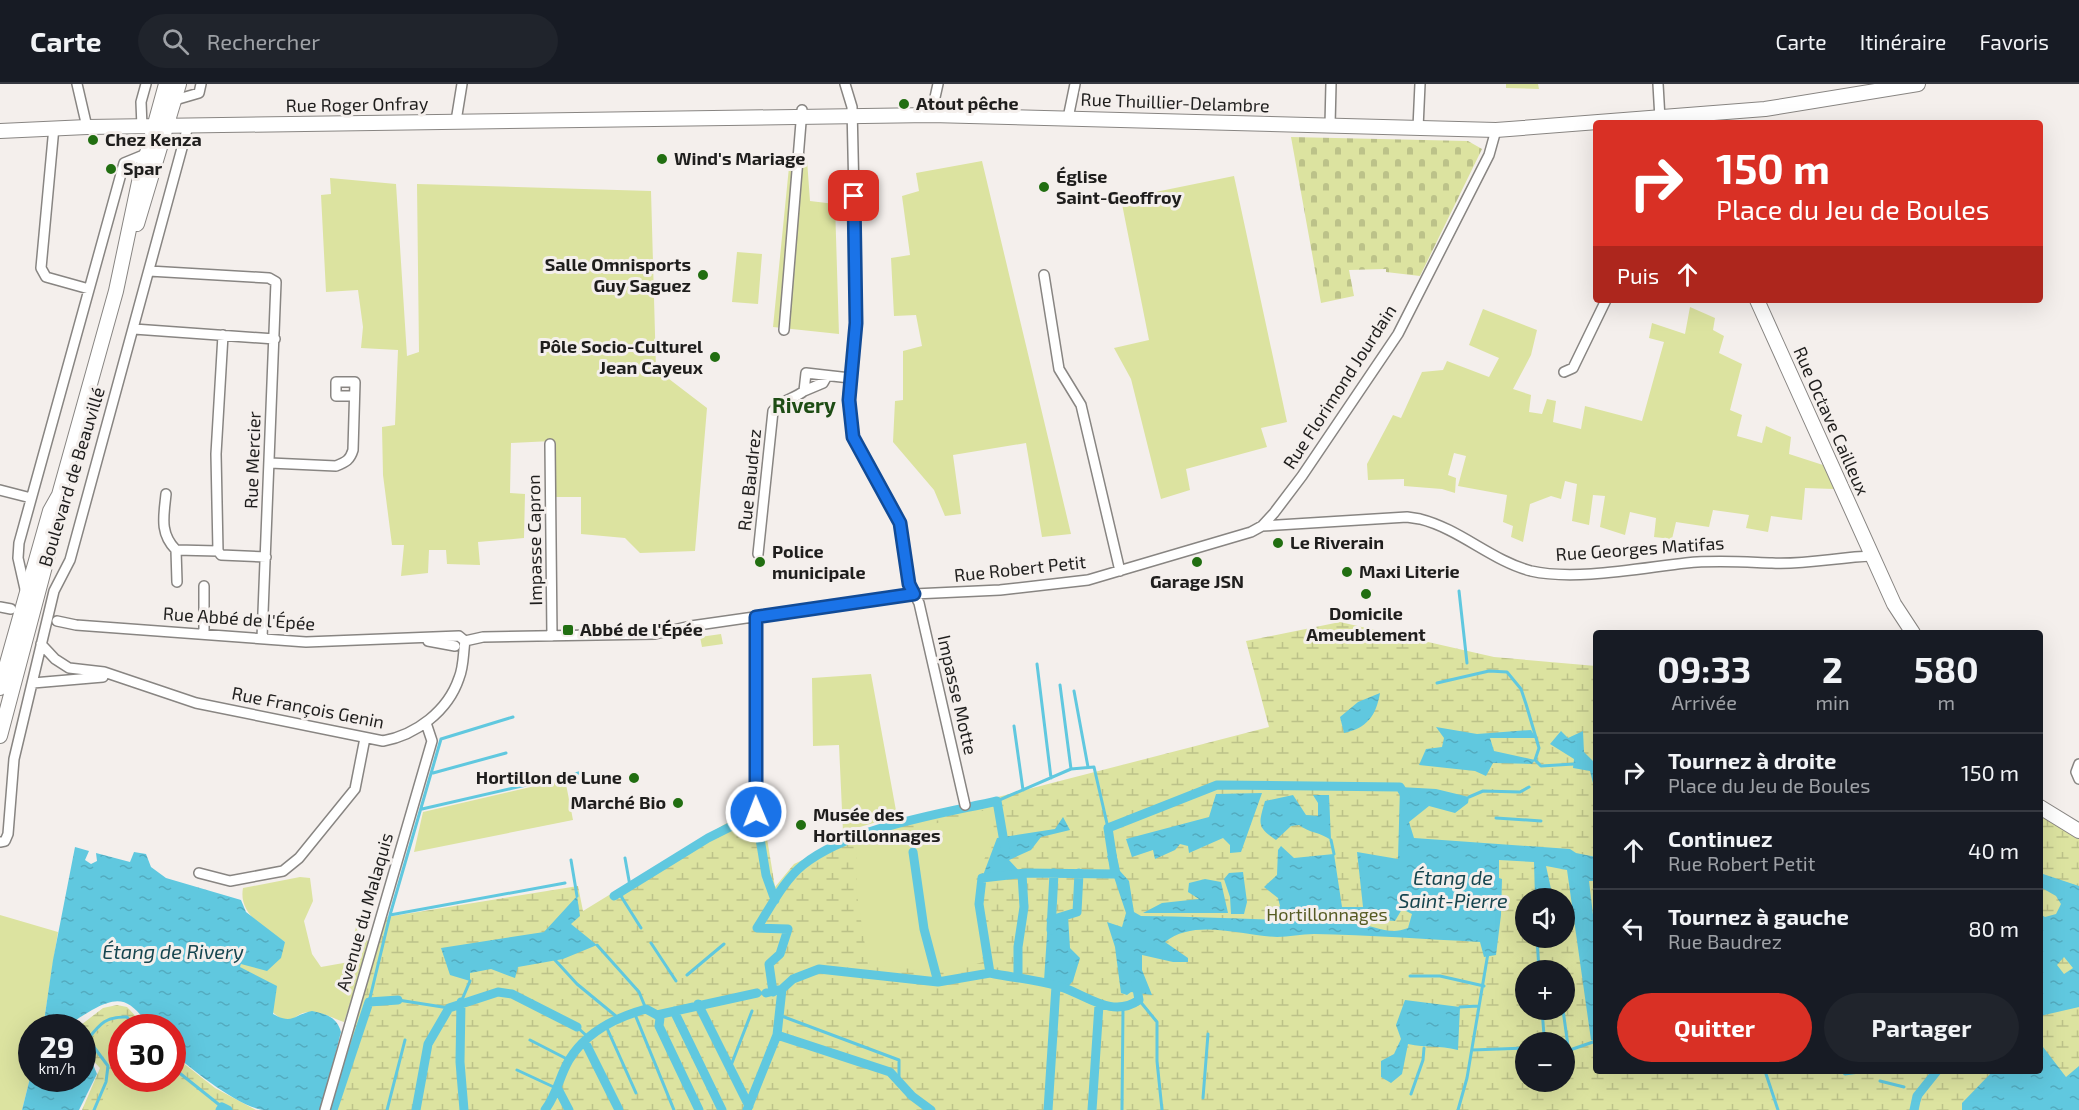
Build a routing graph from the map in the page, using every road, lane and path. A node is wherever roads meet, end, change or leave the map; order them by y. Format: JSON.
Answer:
{"nodes":[{"id":1,"x":77,"y":84,"type":"edge"},
{"id":2,"x":146,"y":84,"type":"edge"},
{"id":3,"x":166,"y":84,"type":"edge"},
{"id":4,"x":179,"y":84,"type":"edge"},
{"id":5,"x":201,"y":84,"type":"edge"},
{"id":6,"x":462,"y":84,"type":"edge"},
{"id":7,"x":845,"y":84,"type":"edge"},
{"id":8,"x":938,"y":84,"type":"edge"},
{"id":9,"x":1075,"y":84,"type":"edge"},
{"id":10,"x":1331,"y":84,"type":"edge"},
{"id":11,"x":1420,"y":84,"type":"edge"},
{"id":12,"x":1658,"y":84,"type":"edge"},
{"id":13,"x":1917,"y":84,"type":"edge"},
{"id":14,"x":175,"y":100,"type":"junction"},
{"id":15,"x":802,"y":113,"type":"junction"},
{"id":16,"x":931,"y":115,"type":"junction"},
{"id":17,"x":852,"y":116,"type":"junction"},
{"id":18,"x":1749,"y":117,"type":"edge"},
{"id":19,"x":1068,"y":118,"type":"junction"},
{"id":20,"x":1731,"y":118,"type":"edge"},
{"id":21,"x":1652,"y":120,"type":"edge"},
{"id":22,"x":456,"y":121,"type":"junction"},
{"id":23,"x":1593,"y":124,"type":"edge"},
{"id":24,"x":1330,"y":125,"type":"junction"},
{"id":25,"x":166,"y":126,"type":"junction"},
{"id":26,"x":54,"y":127,"type":"junction"},
{"id":27,"x":87,"y":127,"type":"junction"},
{"id":28,"x":1418,"y":128,"type":"junction"},
{"id":29,"x":1496,"y":130,"type":"junction"},
{"id":30,"x":0,"y":131,"type":"edge"},
{"id":31,"x":146,"y":154,"type":"junction"},
{"id":32,"x":128,"y":243,"type":"junction"},
{"id":33,"x":149,"y":272,"type":"junction"},
{"id":34,"x":1044,"y":275,"type":"dead end"},
{"id":35,"x":89,"y":289,"type":"junction"},
{"id":36,"x":1605,"y":303,"type":"edge"},
{"id":37,"x":1758,"y":303,"type":"edge"},
{"id":38,"x":134,"y":328,"type":"junction"},
{"id":39,"x":784,"y":330,"type":"dead end"},
{"id":40,"x":223,"y":335,"type":"junction"},
{"id":41,"x":275,"y":339,"type":"junction"},
{"id":42,"x":1564,"y":372,"type":"dead end"},
{"id":43,"x":827,"y":376,"type":"junction"},
{"id":44,"x":850,"y":378,"type":"junction"},
{"id":45,"x":804,"y":391,"type":"junction"},
{"id":46,"x":354,"y":396,"type":"dead end"},
{"id":47,"x":550,"y":444,"type":"dead end"},
{"id":48,"x":270,"y":463,"type":"junction"},
{"id":49,"x":0,"y":490,"type":"edge"},
{"id":50,"x":166,"y":494,"type":"dead end"},
{"id":51,"x":60,"y":495,"type":"junction"},
{"id":52,"x":31,"y":498,"type":"junction"},
{"id":53,"x":1262,"y":526,"type":"junction"},
{"id":54,"x":176,"y":550,"type":"junction"},
{"id":55,"x":218,"y":551,"type":"junction"},
{"id":56,"x":758,"y":554,"type":"dead end"},
{"id":57,"x":1872,"y":556,"type":"junction"},
{"id":58,"x":266,"y":557,"type":"junction"},
{"id":59,"x":1120,"y":571,"type":"junction"},
{"id":60,"x":177,"y":582,"type":"dead end"},
{"id":61,"x":204,"y":586,"type":"dead end"},
{"id":62,"x":914,"y":594,"type":"junction"},
{"id":63,"x":25,"y":601,"type":"junction"},
{"id":64,"x":0,"y":607,"type":"edge"},
{"id":65,"x":11,"y":609,"type":"dead end"},
{"id":66,"x":756,"y":617,"type":"junction"},
{"id":67,"x":57,"y":621,"type":"dead end"},
{"id":68,"x":1911,"y":630,"type":"edge"},
{"id":69,"x":670,"y":631,"type":"joint"},
{"id":70,"x":204,"y":633,"type":"junction"},
{"id":71,"x":552,"y":636,"type":"junction"},
{"id":72,"x":262,"y":638,"type":"junction"},
{"id":73,"x":459,"y":643,"type":"junction"},
{"id":74,"x":41,"y":644,"type":"junction"},
{"id":75,"x":118,"y":677,"type":"junction"},
{"id":76,"x":33,"y":683,"type":"junction"},
{"id":77,"x":0,"y":688,"type":"edge"},
{"id":78,"x":426,"y":723,"type":"junction"},
{"id":79,"x":0,"y":735,"type":"edge"},
{"id":80,"x":365,"y":738,"type":"junction"},
{"id":81,"x":2079,"y":764,"type":"edge"},
{"id":82,"x":2079,"y":779,"type":"edge"},
{"id":83,"x":965,"y":805,"type":"dead end"},
{"id":84,"x":2043,"y":809,"type":"edge"},
{"id":85,"x":756,"y":812,"type":"dead end"},
{"id":86,"x":2079,"y":831,"type":"edge"},
{"id":87,"x":2,"y":841,"type":"edge"},
{"id":88,"x":199,"y":873,"type":"dead end"},
{"id":89,"x":325,"y":1110,"type":"edge"}],
"edges":[{"from":1,"to":27,"type":"street"},
{"from":2,"to":25,"type":"street","name":"Boulevard de Beauvillé"},
{"from":3,"to":25,"type":"main road","name":"Boulevard de Beauvillé"},
{"from":4,"to":14,"type":"main road","name":"Boulevard de Beauvillé"},
{"from":5,"to":14,"type":"street"},
{"from":6,"to":22,"type":"street"},
{"from":7,"to":17,"type":"street"},
{"from":8,"to":16,"type":"street"},
{"from":9,"to":19,"type":"street"},
{"from":10,"to":24,"type":"street"},
{"from":11,"to":28,"type":"street"},
{"from":12,"to":21,"type":"street"},
{"from":13,"to":18,"type":"main road","name":"Rue Thuillier-Delambre"},
{"from":14,"to":25,"type":"main road","name":"Boulevard de Beauvillé"},
{"from":15,"to":17,"type":"main road","name":"Rue Thuillier-Delambre"},
{"from":15,"to":22,"type":"main road","name":"Rue Roger Onfray"},
{"from":15,"to":39,"type":"street"},
{"from":16,"to":17,"type":"main road","name":"Rue Thuillier-Delambre"},
{"from":16,"to":19,"type":"main road","name":"Rue Thuillier-Delambre"},
{"from":17,"to":44,"type":"street"},
{"from":18,"to":20,"type":"main road","name":"Rue Thuillier-Delambre"},
{"from":19,"to":24,"type":"main road","name":"Rue Thuillier-Delambre"},
{"from":20,"to":21,"type":"main road","name":"Rue Thuillier-Delambre"},
{"from":22,"to":25,"type":"main road","name":"Rue Roger Onfray"},
{"from":23,"to":29,"type":"main road","name":"Rue Thuillier-Delambre"},
{"from":24,"to":28,"type":"main road","name":"Rue Thuillier-Delambre"},
{"from":25,"to":27,"type":"main road","name":"Rue Roger Onfray"},
{"from":25,"to":31,"type":"main road","name":"Boulevard de Beauvillé"},
{"from":25,"to":32,"type":"main road","name":"Boulevard de Beauvillé"},
{"from":25,"to":33,"type":"street","name":"Boulevard de Beauvillé"},
{"from":26,"to":27,"type":"main road","name":"Rue Roger Onfray"},
{"from":26,"to":30,"type":"main road","name":"Rue Roger Onfray"},
{"from":26,"to":35,"type":"street"},
{"from":28,"to":29,"type":"main road","name":"Rue Thuillier-Delambre"},
{"from":29,"to":53,"type":"street","name":"Rue Florimond Jourdain"},
{"from":31,"to":32,"type":"main road","name":"Boulevard de Beauvillé"},
{"from":31,"to":35,"type":"street","name":"Boulevard de Beauvillé"},
{"from":32,"to":51,"type":"main road","name":"Boulevard de Beauvillé"},
{"from":33,"to":38,"type":"street","name":"Boulevard de Beauvillé"},
{"from":33,"to":41,"type":"street","name":"Rue Mercier"},
{"from":34,"to":59,"type":"street"},
{"from":35,"to":52,"type":"street","name":"Boulevard de Beauvillé"},
{"from":36,"to":42,"type":"street"},
{"from":37,"to":57,"type":"main road","name":"Rue Octave Cailleux"},
{"from":38,"to":40,"type":"street"},
{"from":38,"to":74,"type":"street","name":"Boulevard de Beauvillé"},
{"from":40,"to":41,"type":"street"},
{"from":40,"to":55,"type":"street"},
{"from":41,"to":48,"type":"street","name":"Rue Mercier"},
{"from":43,"to":44,"type":"street","name":"Rue Baudrez"},
{"from":43,"to":45,"type":"street","name":"Rue Baudrez"},
{"from":43,"to":45,"type":"street","name":"Rue Baudrez"},
{"from":44,"to":62,"type":"street"},
{"from":45,"to":56,"type":"street","name":"Rue Baudrez"},
{"from":46,"to":48,"type":"street"},
{"from":47,"to":71,"type":"street","name":"Impasse Capron"},
{"from":48,"to":58,"type":"street","name":"Rue Mercier"},
{"from":49,"to":52,"type":"street"},
{"from":50,"to":54,"type":"street"},
{"from":51,"to":63,"type":"main road","name":"Boulevard de Beauvillé"},
{"from":51,"to":79,"type":"main road","name":"Boulevard de Beauvillé"},
{"from":52,"to":63,"type":"street","name":"Boulevard de Beauvillé"},
{"from":53,"to":57,"type":"street","name":"Rue Georges Matifas"},
{"from":53,"to":59,"type":"street","name":"Rue Robert Petit"},
{"from":54,"to":55,"type":"street"},
{"from":54,"to":60,"type":"street"},
{"from":55,"to":58,"type":"street"},
{"from":57,"to":68,"type":"main road"},
{"from":58,"to":72,"type":"street","name":"Rue Mercier"},
{"from":59,"to":62,"type":"street","name":"Rue Robert Petit"},
{"from":61,"to":70,"type":"street"},
{"from":62,"to":66,"type":"street","name":"Rue Robert Petit"},
{"from":62,"to":83,"type":"street","name":"Impasse Motte"},
{"from":63,"to":77,"type":"main road","name":"Boulevard de Beauvillé"},
{"from":64,"to":65,"type":"street"},
{"from":66,"to":69,"type":"street","name":"Rue Robert Petit"},
{"from":66,"to":85,"type":"street"},
{"from":67,"to":70,"type":"street","name":"Rue Abbé de l'Épée"},
{"from":69,"to":71,"type":"street","name":"Rue Abbé de l'Épée"},
{"from":70,"to":72,"type":"street","name":"Rue Abbé de l'Épée"},
{"from":71,"to":73,"type":"street","name":"Rue Abbé de l'Épée"},
{"from":72,"to":73,"type":"street","name":"Rue Abbé de l'Épée"},
{"from":73,"to":78,"type":"street","name":"Rue François Genin"},
{"from":74,"to":75,"type":"street","name":"Rue François Genin"},
{"from":74,"to":76,"type":"street","name":"Boulevard de Beauvillé"},
{"from":75,"to":76,"type":"street","name":"Rue François Genin"},
{"from":75,"to":80,"type":"street","name":"Rue François Genin"},
{"from":76,"to":87,"type":"street","name":"Boulevard de Beauvillé"},
{"from":78,"to":80,"type":"street","name":"Rue François Genin"},
{"from":78,"to":89,"type":"street","name":"Avenue du Malaquis"},
{"from":80,"to":88,"type":"street"},
{"from":81,"to":82,"type":"street"},
{"from":84,"to":86,"type":"main road"}]}
